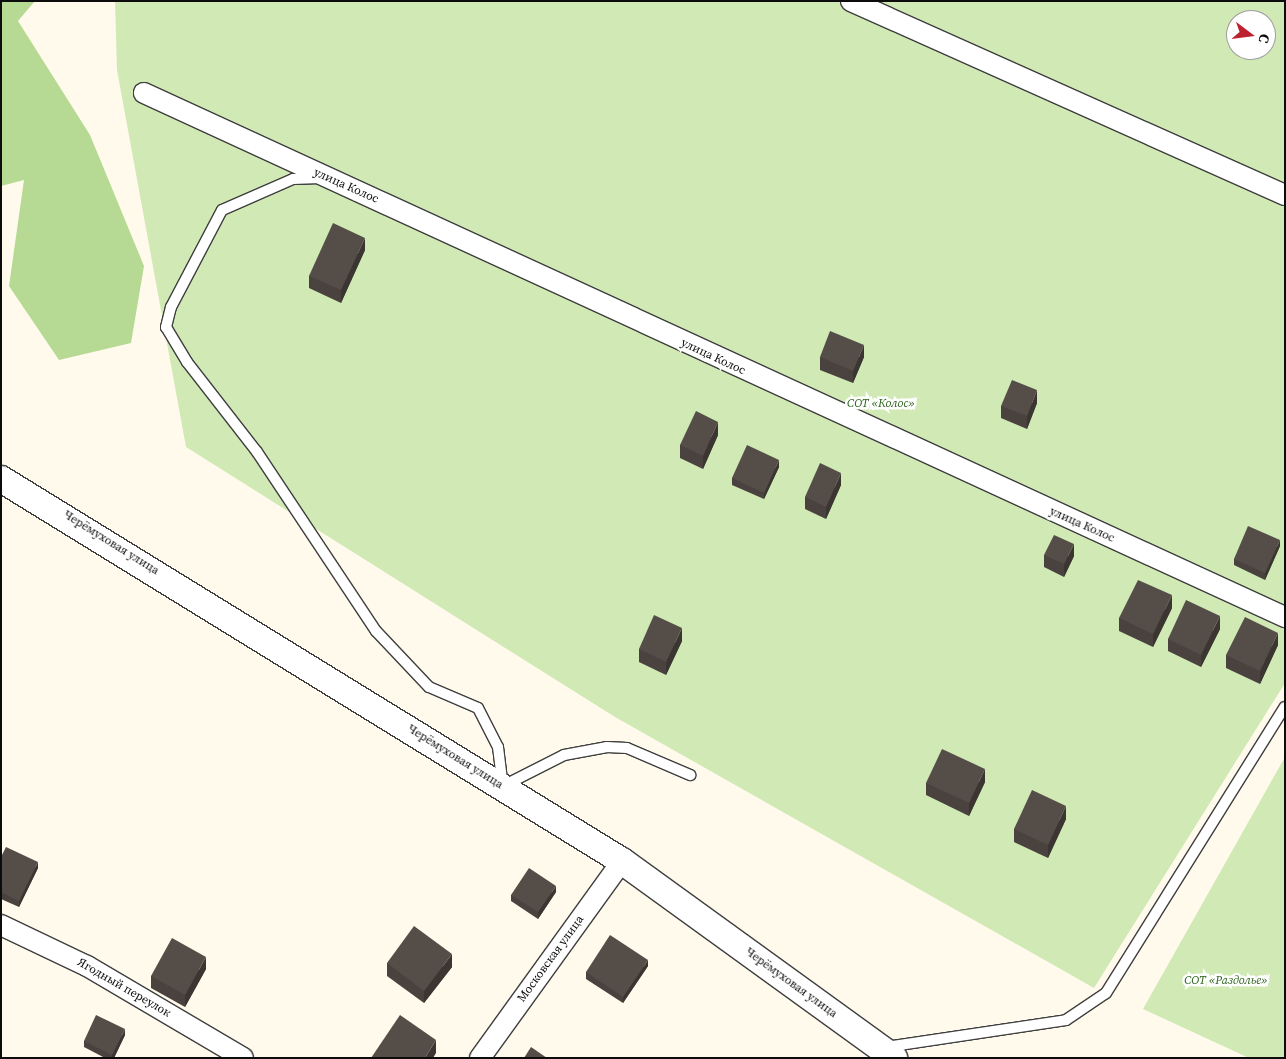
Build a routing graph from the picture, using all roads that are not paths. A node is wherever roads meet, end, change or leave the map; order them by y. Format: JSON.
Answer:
{"nodes":[{"id":1,"x":851,"y":1,"type":"edge"},
{"id":2,"x":144,"y":93,"type":"dead end"},
{"id":3,"x":329,"y":178,"type":"junction"},
{"id":4,"x":1285,"y":195,"type":"edge"},
{"id":5,"x":1,"y":479,"type":"edge"},
{"id":6,"x":1285,"y":617,"type":"edge"},
{"id":7,"x":1285,"y":707,"type":"edge"},
{"id":8,"x":690,"y":775,"type":"dead end"},
{"id":9,"x":503,"y":786,"type":"junction"},
{"id":10,"x":622,"y":861,"type":"junction"},
{"id":11,"x":1,"y":925,"type":"edge"},
{"id":12,"x":887,"y":1053,"type":"edge"},
{"id":13,"x":243,"y":1058,"type":"edge"},
{"id":14,"x":480,"y":1058,"type":"edge"}],
"edges":[{"from":1,"to":4,"type":"street"},
{"from":2,"to":3,"type":"street","name":"улица Колос"},
{"from":3,"to":6,"type":"street","name":"улица Колос"},
{"from":3,"to":9,"type":"lane"},
{"from":5,"to":9,"type":"street","name":"Черёмуховая улица"},
{"from":7,"to":12,"type":"lane"},
{"from":8,"to":9,"type":"lane"},
{"from":9,"to":10,"type":"street","name":"Черёмуховая улица"},
{"from":10,"to":12,"type":"street","name":"Черёмуховая улица"},
{"from":10,"to":14,"type":"street","name":"Московская улица"},
{"from":11,"to":13,"type":"street","name":"Ягодный переулок"}]}
